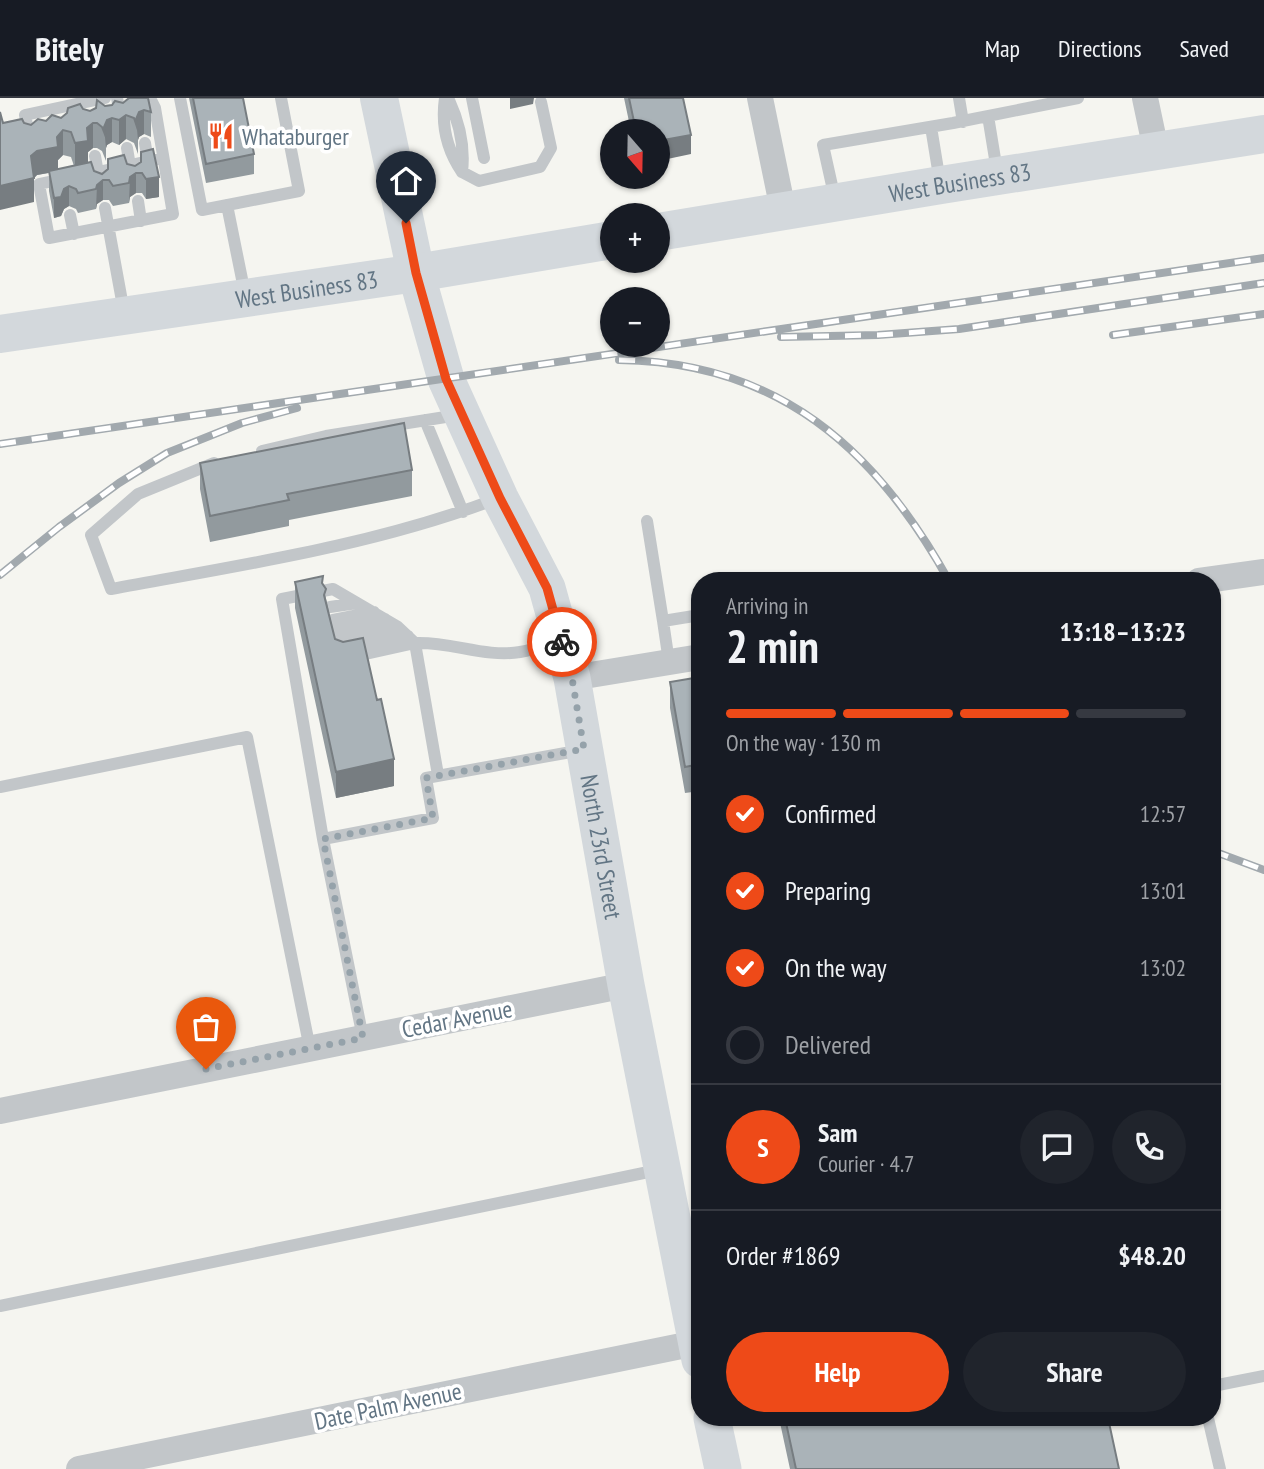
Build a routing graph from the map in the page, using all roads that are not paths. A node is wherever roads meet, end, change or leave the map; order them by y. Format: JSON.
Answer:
{"nodes":[{"id":1,"x":117,"y":98,"type":"edge"},
{"id":2,"x":150,"y":98,"type":"edge"},
{"id":3,"x":180,"y":98,"type":"edge"},
{"id":4,"x":281,"y":98,"type":"edge"},
{"id":5,"x":379,"y":98,"type":"edge"},
{"id":6,"x":446,"y":98,"type":"edge"},
{"id":7,"x":472,"y":98,"type":"edge"},
{"id":8,"x":760,"y":98,"type":"edge"},
{"id":9,"x":959,"y":98,"type":"edge"},
{"id":10,"x":1077,"y":98,"type":"edge"},
{"id":11,"x":1145,"y":98,"type":"edge"},
{"id":12,"x":104,"y":102,"type":"edge"},
{"id":13,"x":541,"y":102,"type":"dead end"},
{"id":14,"x":988,"y":116,"type":"junction"},
{"id":15,"x":121,"y":119,"type":"edge"},
{"id":16,"x":962,"y":122,"type":"junction"},
{"id":17,"x":931,"y":127,"type":"junction"},
{"id":18,"x":1264,"y":135,"type":"edge"},
{"id":19,"x":30,"y":141,"type":"edge"},
{"id":20,"x":145,"y":144,"type":"dead end"},
{"id":21,"x":127,"y":148,"type":"dead end"},
{"id":22,"x":1156,"y":150,"type":"junction"},
{"id":23,"x":113,"y":151,"type":"dead end"},
{"id":24,"x":94,"y":156,"type":"dead end"},
{"id":25,"x":163,"y":158,"type":"junction"},
{"id":26,"x":484,"y":158,"type":"dead end"},
{"id":27,"x":148,"y":162,"type":"junction"},
{"id":28,"x":65,"y":163,"type":"dead end"},
{"id":29,"x":50,"y":167,"type":"edge"},
{"id":30,"x":116,"y":169,"type":"junction"},
{"id":31,"x":36,"y":170,"type":"edge"},
{"id":32,"x":132,"y":172,"type":"junction"},
{"id":33,"x":998,"y":176,"type":"junction"},
{"id":34,"x":99,"y":179,"type":"junction"},
{"id":35,"x":62,"y":183,"type":"junction"},
{"id":36,"x":39,"y":184,"type":"junction"},
{"id":37,"x":941,"y":184,"type":"junction"},
{"id":38,"x":138,"y":201,"type":"dead end"},
{"id":39,"x":836,"y":202,"type":"junction"},
{"id":40,"x":227,"y":205,"type":"junction"},
{"id":41,"x":105,"y":208,"type":"dead end"},
{"id":42,"x":783,"y":211,"type":"junction"},
{"id":43,"x":70,"y":215,"type":"dead end"},
{"id":44,"x":141,"y":221,"type":"junction"},
{"id":45,"x":108,"y":228,"type":"junction"},
{"id":46,"x":670,"y":230,"type":"edge"},
{"id":47,"x":74,"y":234,"type":"junction"},
{"id":48,"x":600,"y":242,"type":"edge"},
{"id":49,"x":416,"y":273,"type":"junction"},
{"id":50,"x":246,"y":298,"type":"junction"},
{"id":51,"x":124,"y":316,"type":"junction"},
{"id":52,"x":0,"y":334,"type":"edge"},
{"id":53,"x":461,"y":414,"type":"junction"},
{"id":54,"x":425,"y":420,"type":"junction"},
{"id":55,"x":249,"y":454,"type":"edge"},
{"id":56,"x":223,"y":461,"type":"edge"},
{"id":57,"x":500,"y":498,"type":"junction"},
{"id":58,"x":463,"y":512,"type":"junction"},
{"id":59,"x":647,"y":521,"type":"dead end"},
{"id":60,"x":1264,"y":572,"type":"edge"},
{"id":61,"x":1221,"y":578,"type":"edge"},
{"id":62,"x":357,"y":603,"type":"junction"},
{"id":63,"x":379,"y":616,"type":"junction"},
{"id":64,"x":691,"y":616,"type":"edge"},
{"id":65,"x":663,"y":621,"type":"junction"},
{"id":66,"x":336,"y":634,"type":"junction"},
{"id":67,"x":407,"y":635,"type":"junction"},
{"id":68,"x":562,"y":640,"type":"junction"},
{"id":69,"x":691,"y":658,"type":"edge"},
{"id":70,"x":669,"y":662,"type":"junction"},
{"id":71,"x":572,"y":678,"type":"junction"},
{"id":72,"x":584,"y":749,"type":"junction"},
{"id":73,"x":438,"y":775,"type":"junction"},
{"id":74,"x":0,"y":787,"type":"edge"},
{"id":75,"x":323,"y":839,"type":"junction"},
{"id":76,"x":626,"y":985,"type":"junction"},
{"id":77,"x":363,"y":1038,"type":"junction"},
{"id":78,"x":310,"y":1049,"type":"junction"},
{"id":79,"x":0,"y":1111,"type":"edge"},
{"id":80,"x":662,"y":1169,"type":"junction"},
{"id":81,"x":0,"y":1306,"type":"edge"},
{"id":82,"x":691,"y":1316,"type":"edge"},
{"id":83,"x":691,"y":1352,"type":"edge"},
{"id":84,"x":1264,"y":1376,"type":"edge"},
{"id":85,"x":1221,"y":1384,"type":"edge"},
{"id":86,"x":714,"y":1426,"type":"edge"},
{"id":87,"x":1210,"y":1426,"type":"edge"},
{"id":88,"x":79,"y":1469,"type":"edge"},
{"id":89,"x":723,"y":1469,"type":"edge"},
{"id":90,"x":1220,"y":1469,"type":"edge"}],
"edges":[{"from":1,"to":15,"type":"lane"},
{"from":2,"to":25,"type":"lane"},
{"from":3,"to":40,"type":"lane"},
{"from":4,"to":40,"type":"lane"},
{"from":5,"to":49,"type":"main road"},
{"from":6,"to":13,"type":"lane"},
{"from":7,"to":26,"type":"lane"},
{"from":8,"to":42,"type":"street"},
{"from":9,"to":16,"type":"lane"},
{"from":10,"to":14,"type":"lane"},
{"from":11,"to":22,"type":"street"},
{"from":12,"to":19,"type":"lane"},
{"from":14,"to":16,"type":"lane"},
{"from":14,"to":33,"type":"lane"},
{"from":16,"to":17,"type":"lane"},
{"from":17,"to":37,"type":"lane"},
{"from":17,"to":39,"type":"lane"},
{"from":18,"to":22,"type":"main road","name":"West Business 83"},
{"from":20,"to":27,"type":"lane"},
{"from":21,"to":32,"type":"lane"},
{"from":22,"to":33,"type":"main road","name":"West Business 83"},
{"from":23,"to":30,"type":"lane"},
{"from":24,"to":34,"type":"lane"},
{"from":25,"to":27,"type":"lane"},
{"from":25,"to":44,"type":"lane"},
{"from":27,"to":32,"type":"lane"},
{"from":28,"to":35,"type":"lane"},
{"from":29,"to":35,"type":"lane"},
{"from":30,"to":32,"type":"lane"},
{"from":30,"to":34,"type":"lane"},
{"from":31,"to":36,"type":"lane"},
{"from":33,"to":37,"type":"main road","name":"West Business 83"},
{"from":34,"to":35,"type":"lane"},
{"from":35,"to":36,"type":"lane"},
{"from":36,"to":47,"type":"lane"},
{"from":37,"to":39,"type":"main road","name":"West Business 83"},
{"from":38,"to":44,"type":"lane"},
{"from":39,"to":42,"type":"main road","name":"West Business 83"},
{"from":40,"to":50,"type":"lane"},
{"from":41,"to":45,"type":"lane"},
{"from":42,"to":46,"type":"main road","name":"West Business 83"},
{"from":43,"to":47,"type":"lane"},
{"from":44,"to":45,"type":"lane"},
{"from":45,"to":47,"type":"lane"},
{"from":45,"to":51,"type":"lane"},
{"from":48,"to":49,"type":"main road","name":"West Business 83"},
{"from":49,"to":50,"type":"main road","name":"West Business 83"},
{"from":49,"to":53,"type":"main road","name":"North 23rd Street"},
{"from":50,"to":51,"type":"main road","name":"West Business 83"},
{"from":51,"to":52,"type":"main road","name":"West Business 83"},
{"from":53,"to":54,"type":"lane"},
{"from":53,"to":57,"type":"main road","name":"North 23rd Street"},
{"from":54,"to":55,"type":"lane"},
{"from":54,"to":58,"type":"lane"},
{"from":56,"to":58,"type":"lane"},
{"from":57,"to":58,"type":"lane"},
{"from":57,"to":68,"type":"main road","name":"North 23rd Street"},
{"from":59,"to":65,"type":"lane"},
{"from":60,"to":61,"type":"street"},
{"from":62,"to":63,"type":"lane"},
{"from":62,"to":66,"type":"lane"},
{"from":62,"to":75,"type":"lane"},
{"from":63,"to":66,"type":"lane"},
{"from":63,"to":67,"type":"lane"},
{"from":64,"to":65,"type":"lane"},
{"from":65,"to":70,"type":"lane"},
{"from":66,"to":67,"type":"lane"},
{"from":66,"to":67,"type":"lane"},
{"from":67,"to":68,"type":"lane"},
{"from":67,"to":73,"type":"lane"},
{"from":68,"to":71,"type":"main road","name":"North 23rd Street"},
{"from":69,"to":70,"type":"street"},
{"from":70,"to":71,"type":"street"},
{"from":71,"to":72,"type":"main road","name":"North 23rd Street"},
{"from":72,"to":73,"type":"lane"},
{"from":72,"to":76,"type":"main road","name":"North 23rd Street"},
{"from":73,"to":75,"type":"lane"},
{"from":74,"to":78,"type":"lane"},
{"from":75,"to":77,"type":"lane"},
{"from":76,"to":77,"type":"street","name":"Cedar Avenue"},
{"from":76,"to":80,"type":"main road","name":"North 23rd Street"},
{"from":77,"to":78,"type":"street","name":"Cedar Avenue"},
{"from":78,"to":79,"type":"street","name":"Cedar Avenue"},
{"from":80,"to":81,"type":"lane"},
{"from":80,"to":82,"type":"main road","name":"North 23rd Street"},
{"from":83,"to":88,"type":"street","name":"Date Palm Avenue"},
{"from":84,"to":85,"type":"lane"},
{"from":86,"to":89,"type":"main road"},
{"from":87,"to":90,"type":"lane"}]}
